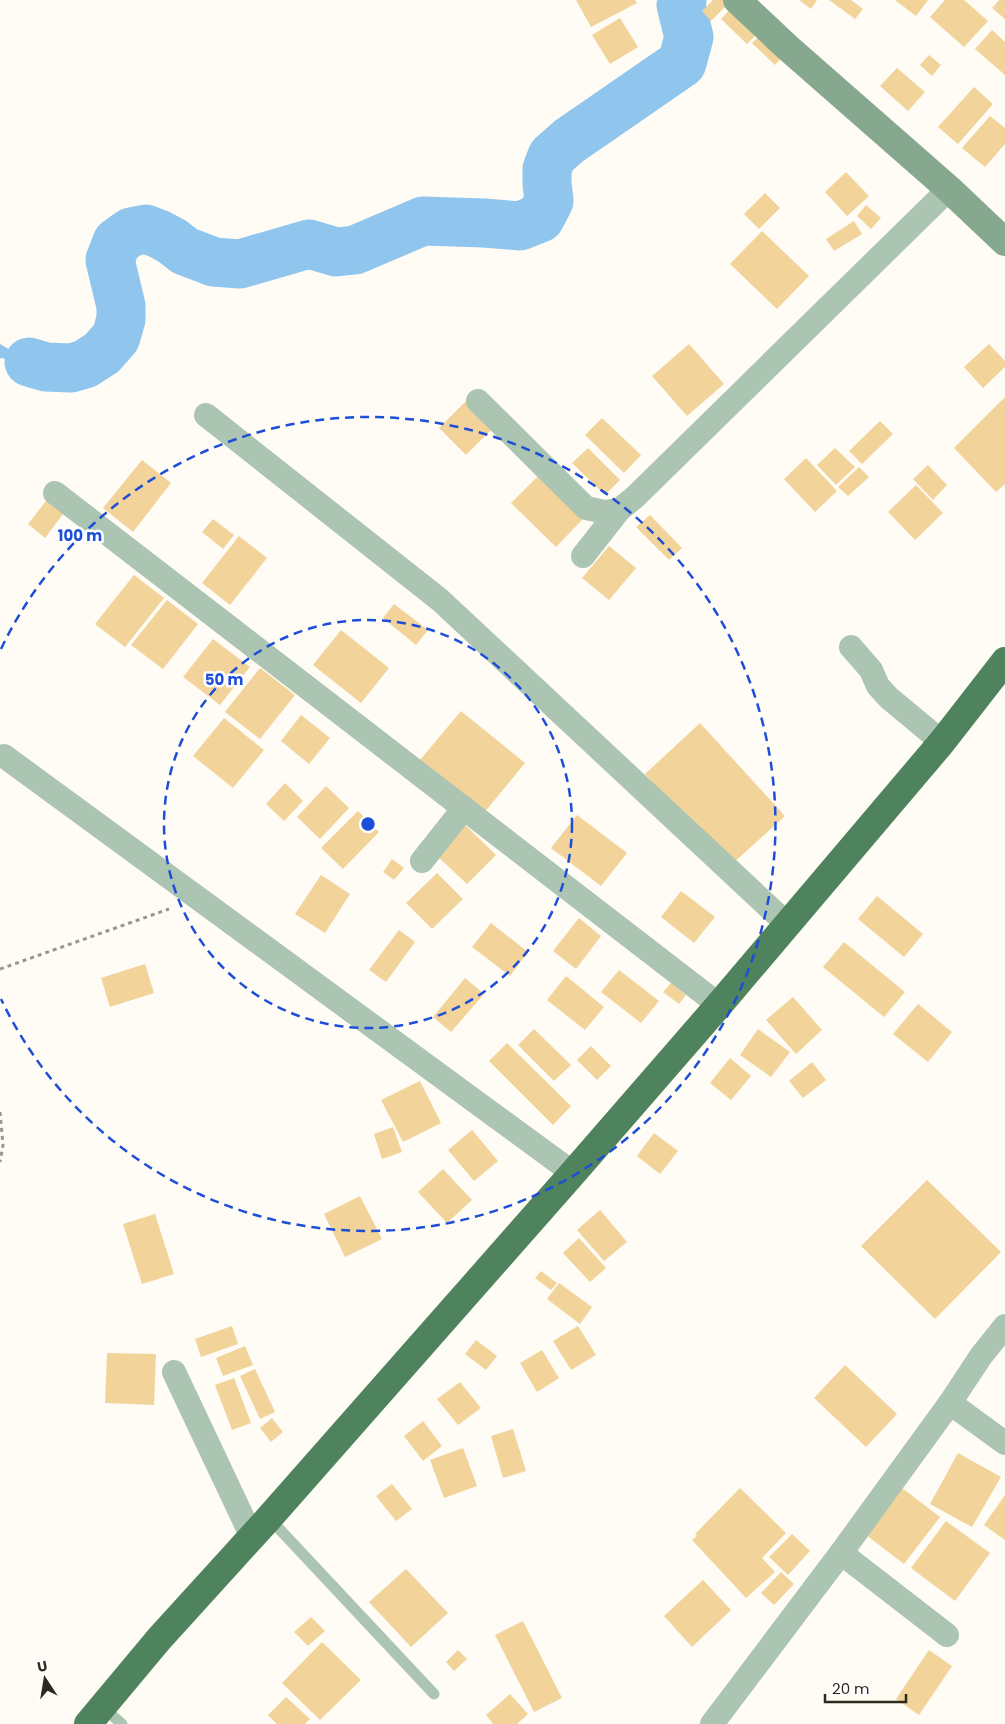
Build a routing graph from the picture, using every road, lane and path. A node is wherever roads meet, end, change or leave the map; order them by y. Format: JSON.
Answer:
{"nodes":[{"id":1,"x":745,"y":3,"type":"edge"},
{"id":2,"x":949,"y":188,"type":"junction"},
{"id":3,"x":1005,"y":242,"type":"edge"},
{"id":4,"x":478,"y":401,"type":"dead end"},
{"id":5,"x":206,"y":415,"type":"dead end"},
{"id":6,"x":55,"y":493,"type":"dead end"},
{"id":7,"x":619,"y":510,"type":"junction"},
{"id":8,"x":583,"y":556,"type":"dead end"},
{"id":9,"x":851,"y":647,"type":"dead end"},
{"id":10,"x":1005,"y":661,"type":"edge"},
{"id":11,"x":942,"y":742,"type":"junction"},
{"id":12,"x":4,"y":756,"type":"dead end"},
{"id":13,"x":464,"y":808,"type":"junction"},
{"id":14,"x":422,"y":861,"type":"dead end"},
{"id":15,"x":199,"y":899,"type":"junction"},
{"id":16,"x":787,"y":924,"type":"junction"},
{"id":17,"x":0,"y":969,"type":"edge"},
{"id":18,"x":719,"y":1004,"type":"junction"},
{"id":19,"x":0,"y":1112,"type":"edge"},
{"id":20,"x":0,"y":1162,"type":"edge"},
{"id":21,"x":573,"y":1173,"type":"junction"},
{"id":22,"x":1005,"y":1326,"type":"edge"},
{"id":23,"x":174,"y":1372,"type":"dead end"},
{"id":24,"x":950,"y":1403,"type":"junction"},
{"id":25,"x":1005,"y":1443,"type":"edge"},
{"id":26,"x":261,"y":1528,"type":"junction"},
{"id":27,"x":842,"y":1554,"type":"junction"},
{"id":28,"x":947,"y":1635,"type":"dead end"},
{"id":29,"x":434,"y":1694,"type":"dead end"},
{"id":30,"x":104,"y":1718,"type":"edge"},
{"id":31,"x":712,"y":1724,"type":"edge"}],
"edges":[{"from":1,"to":2,"type":"main road"},
{"from":2,"to":3,"type":"main road"},
{"from":2,"to":7,"type":"street"},
{"from":4,"to":7,"type":"street"},
{"from":5,"to":16,"type":"street"},
{"from":6,"to":13,"type":"street"},
{"from":7,"to":8,"type":"street"},
{"from":9,"to":11,"type":"street"},
{"from":10,"to":11,"type":"highway"},
{"from":11,"to":16,"type":"highway"},
{"from":12,"to":15,"type":"street"},
{"from":13,"to":14,"type":"street"},
{"from":13,"to":18,"type":"street"},
{"from":15,"to":17,"type":"path"},
{"from":15,"to":21,"type":"street"},
{"from":16,"to":18,"type":"highway"},
{"from":18,"to":21,"type":"highway"},
{"from":19,"to":20,"type":"path"},
{"from":21,"to":26,"type":"highway"},
{"from":22,"to":24,"type":"street"},
{"from":23,"to":26,"type":"street"},
{"from":24,"to":25,"type":"street"},
{"from":24,"to":27,"type":"street"},
{"from":26,"to":29,"type":"lane"},
{"from":26,"to":30,"type":"highway"},
{"from":27,"to":28,"type":"street"},
{"from":27,"to":31,"type":"street"}]}
